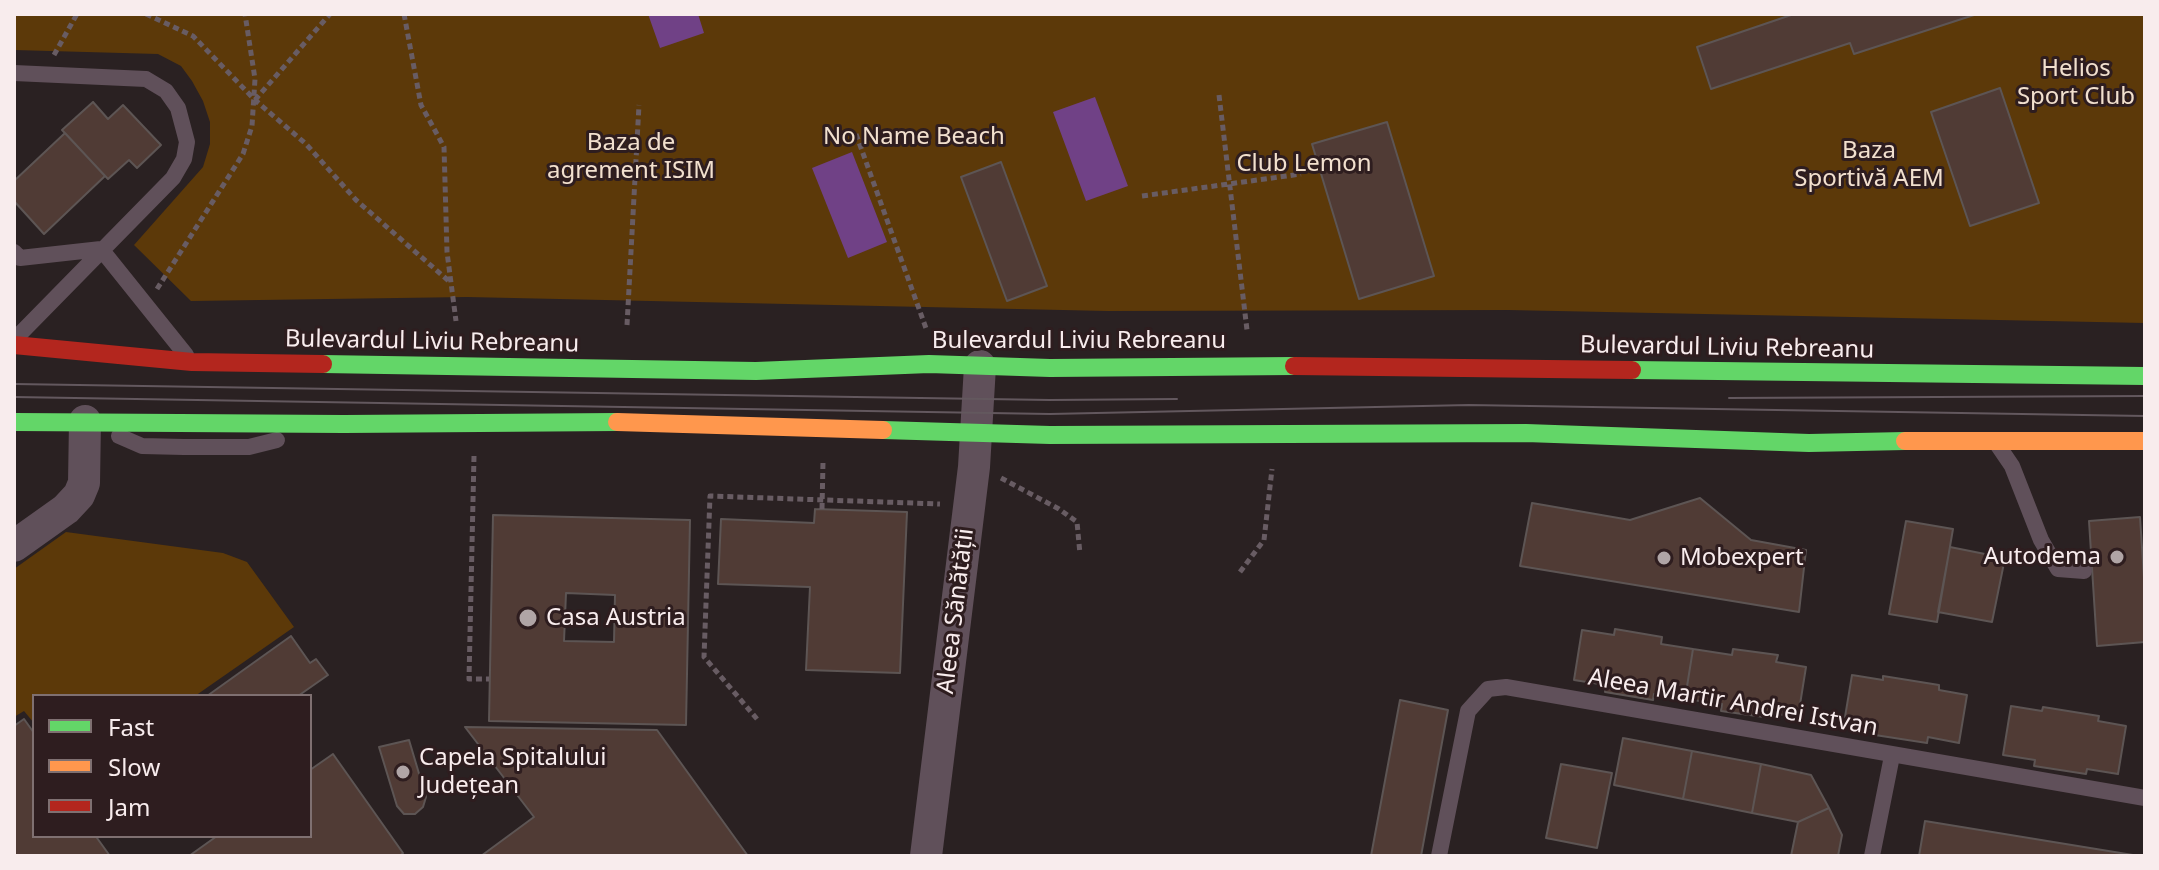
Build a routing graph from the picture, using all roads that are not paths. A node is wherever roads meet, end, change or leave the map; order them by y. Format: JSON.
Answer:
{"nodes":[{"id":1,"x":14,"y":73,"type":"edge"},
{"id":2,"x":101,"y":249,"type":"junction"},
{"id":3,"x":14,"y":252,"type":"edge"},
{"id":4,"x":14,"y":343,"type":"edge"},
{"id":5,"x":192,"y":362,"type":"junction"},
{"id":6,"x":980,"y":366,"type":"junction"},
{"id":7,"x":2145,"y":376,"type":"edge"},
{"id":8,"x":85,"y":421,"type":"junction"},
{"id":9,"x":14,"y":422,"type":"edge"},
{"id":10,"x":976,"y":434,"type":"junction"},
{"id":11,"x":1993,"y":439,"type":"junction"},
{"id":12,"x":2145,"y":441,"type":"edge"},
{"id":13,"x":14,"y":546,"type":"edge"},
{"id":14,"x":2084,"y":571,"type":"dead end"},
{"id":15,"x":1892,"y":756,"type":"junction"},
{"id":16,"x":2145,"y":798,"type":"edge"},
{"id":17,"x":926,"y":856,"type":"edge"},
{"id":18,"x":1439,"y":856,"type":"edge"},
{"id":19,"x":1872,"y":856,"type":"edge"}],
"edges":[{"from":1,"to":2,"type":"lane"},
{"from":2,"to":3,"type":"lane"},
{"from":2,"to":4,"type":"lane"},
{"from":2,"to":5,"type":"lane"},
{"from":4,"to":5,"type":"main road","name":"Bulevardul Liviu Rebreanu"},
{"from":5,"to":6,"type":"main road","name":"Bulevardul Liviu Rebreanu"},
{"from":6,"to":7,"type":"main road","name":"Bulevardul Liviu Rebreanu"},
{"from":6,"to":10,"type":"street","name":"Aleea Sănătății"},
{"from":8,"to":9,"type":"main road"},
{"from":8,"to":10,"type":"main road"},
{"from":8,"to":13,"type":"street"},
{"from":10,"to":11,"type":"main road"},
{"from":10,"to":17,"type":"street","name":"Aleea Sănătății"},
{"from":11,"to":12,"type":"main road"},
{"from":11,"to":14,"type":"lane"},
{"from":15,"to":16,"type":"lane","name":"Aleea Martir Andrei Istvan"},
{"from":15,"to":18,"type":"lane","name":"Aleea Martir Andrei Istvan"},
{"from":15,"to":19,"type":"lane"}]}
